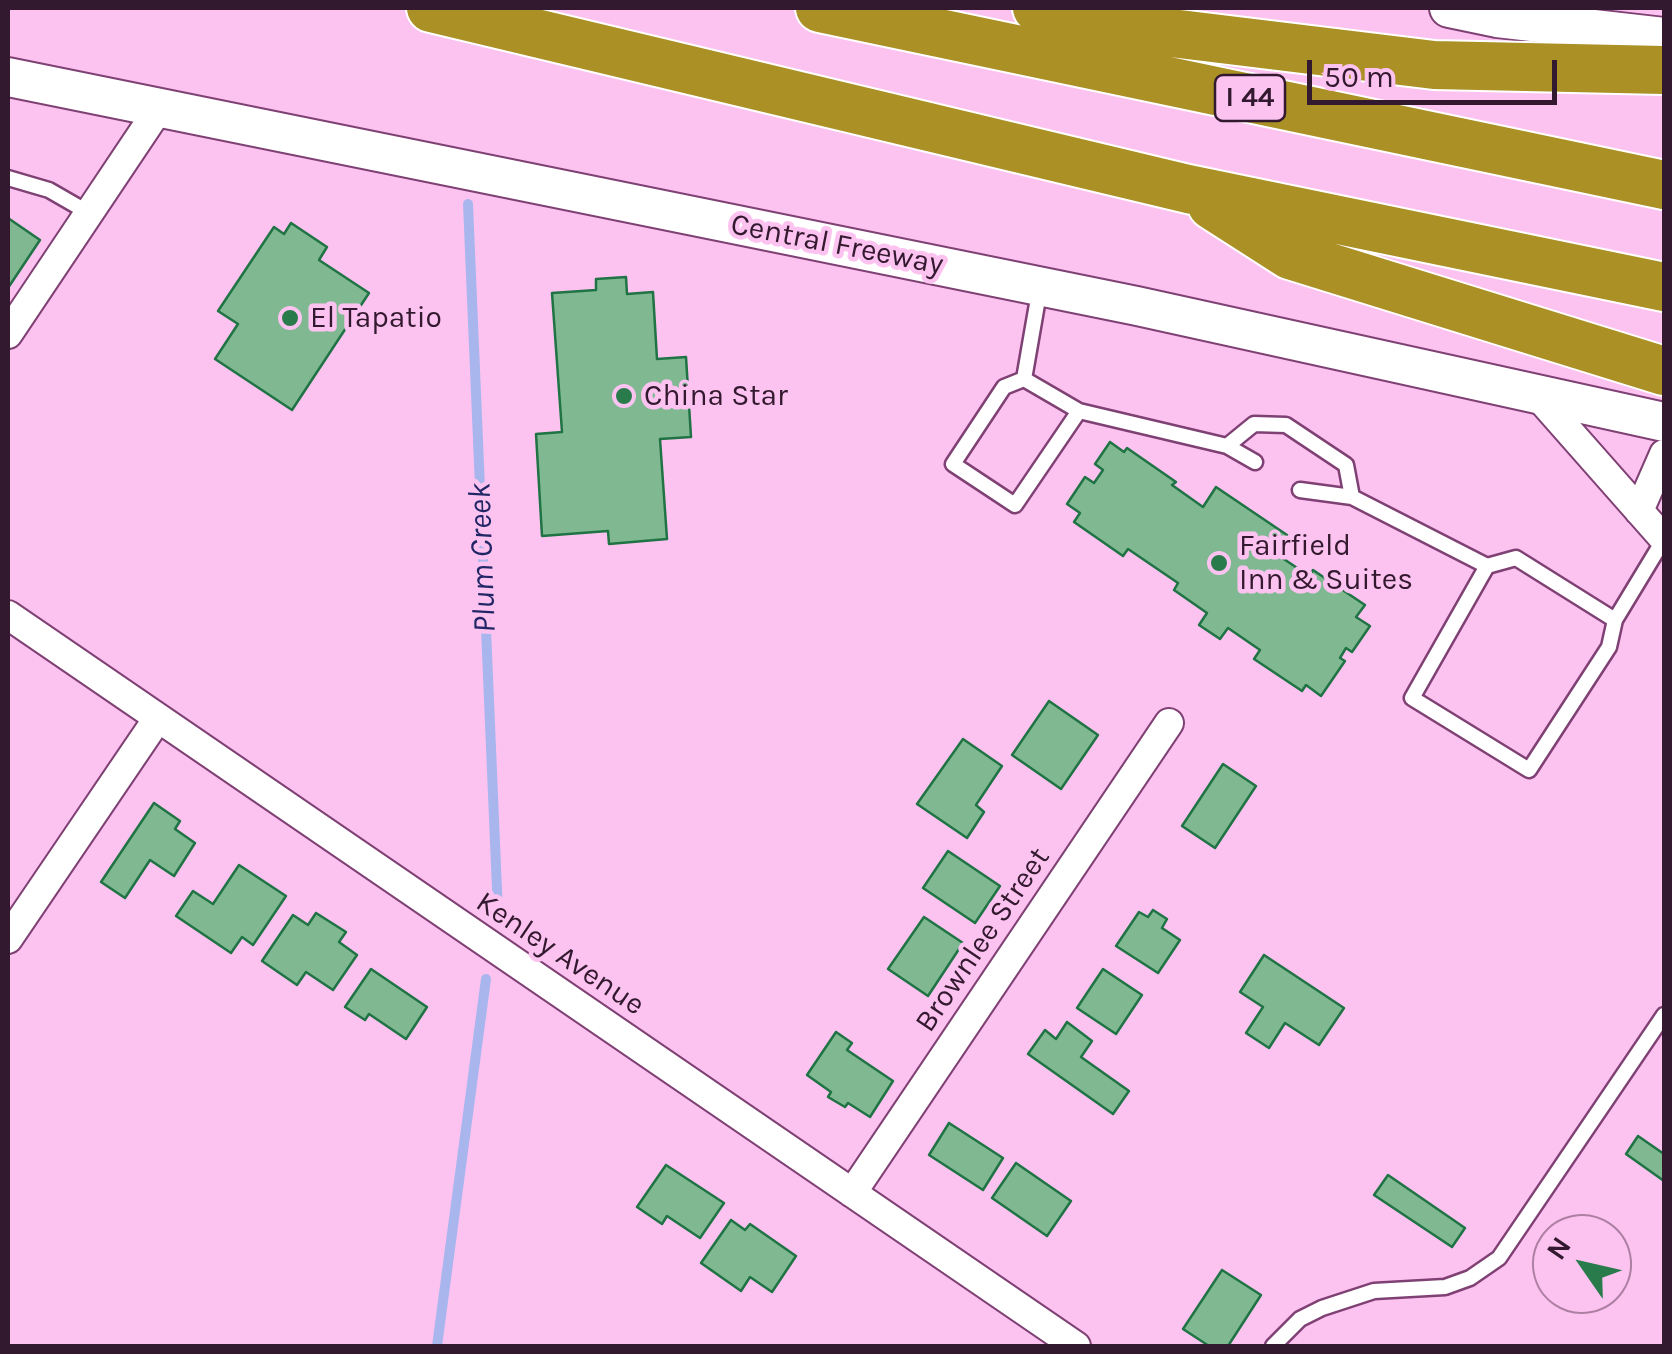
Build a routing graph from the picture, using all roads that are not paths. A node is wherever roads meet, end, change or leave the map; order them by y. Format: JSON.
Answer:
{"nodes":[{"id":1,"x":431,"y":8,"type":"edge"},
{"id":2,"x":904,"y":8,"type":"edge"},
{"id":3,"x":1036,"y":8,"type":"edge"},
{"id":4,"x":1449,"y":8,"type":"edge"},
{"id":5,"x":828,"y":9,"type":"edge"},
{"id":6,"x":1664,"y":37,"type":"edge"},
{"id":7,"x":1664,"y":70,"type":"edge"},
{"id":8,"x":8,"y":77,"type":"edge"},
{"id":9,"x":160,"y":107,"type":"junction"},
{"id":10,"x":8,"y":178,"type":"edge"},
{"id":11,"x":1664,"y":185,"type":"edge"},
{"id":12,"x":1188,"y":190,"type":"junction"},
{"id":13,"x":89,"y":213,"type":"junction"},
{"id":14,"x":1040,"y":286,"type":"junction"},
{"id":15,"x":1664,"y":287,"type":"edge"},
{"id":16,"x":8,"y":334,"type":"edge"},
{"id":17,"x":1664,"y":371,"type":"edge"},
{"id":18,"x":1024,"y":379,"type":"junction"},
{"id":19,"x":1537,"y":395,"type":"junction"},
{"id":20,"x":1079,"y":411,"type":"junction"},
{"id":21,"x":1664,"y":422,"type":"edge"},
{"id":22,"x":1227,"y":446,"type":"junction"},
{"id":23,"x":1664,"y":454,"type":"edge"},
{"id":24,"x":1255,"y":462,"type":"dead end"},
{"id":25,"x":1300,"y":490,"type":"dead end"},
{"id":26,"x":1352,"y":497,"type":"junction"},
{"id":27,"x":1639,"y":511,"type":"junction"},
{"id":28,"x":1664,"y":539,"type":"edge"},
{"id":29,"x":1487,"y":566,"type":"junction"},
{"id":30,"x":8,"y":616,"type":"edge"},
{"id":31,"x":1615,"y":620,"type":"junction"},
{"id":32,"x":158,"y":718,"type":"junction"},
{"id":33,"x":1169,"y":723,"type":"dead end"},
{"id":34,"x":8,"y":938,"type":"edge"},
{"id":35,"x":1664,"y":1015,"type":"edge"},
{"id":36,"x":852,"y":1193,"type":"junction"},
{"id":37,"x":1076,"y":1346,"type":"edge"},
{"id":38,"x":1273,"y":1346,"type":"edge"}],
"edges":[{"from":1,"to":12,"type":"highway"},
{"from":2,"to":5,"type":"highway"},
{"from":3,"to":7,"type":"highway"},
{"from":4,"to":6,"type":"main road"},
{"from":5,"to":11,"type":"highway","number":"I 44"},
{"from":8,"to":9,"type":"main road","name":"Central Freeway"},
{"from":9,"to":13,"type":"street"},
{"from":9,"to":14,"type":"main road","name":"Central Freeway"},
{"from":10,"to":13,"type":"lane"},
{"from":12,"to":15,"type":"highway"},
{"from":12,"to":17,"type":"highway"},
{"from":13,"to":16,"type":"street"},
{"from":14,"to":18,"type":"lane"},
{"from":14,"to":19,"type":"main road","name":"Central Freeway"},
{"from":18,"to":20,"type":"lane"},
{"from":18,"to":20,"type":"lane"},
{"from":19,"to":21,"type":"main road","name":"Central Freeway"},
{"from":19,"to":27,"type":"street"},
{"from":20,"to":22,"type":"lane"},
{"from":22,"to":24,"type":"lane"},
{"from":22,"to":26,"type":"lane"},
{"from":23,"to":27,"type":"street"},
{"from":25,"to":26,"type":"lane"},
{"from":26,"to":29,"type":"lane"},
{"from":27,"to":28,"type":"street"},
{"from":28,"to":31,"type":"lane"},
{"from":29,"to":31,"type":"lane"},
{"from":29,"to":31,"type":"lane"},
{"from":30,"to":32,"type":"street","name":"Kenley Avenue"},
{"from":32,"to":34,"type":"street"},
{"from":32,"to":36,"type":"street","name":"Kenley Avenue"},
{"from":33,"to":36,"type":"street","name":"Brownlee Street"},
{"from":35,"to":38,"type":"lane"},
{"from":36,"to":37,"type":"street","name":"Kenley Avenue"}]}
